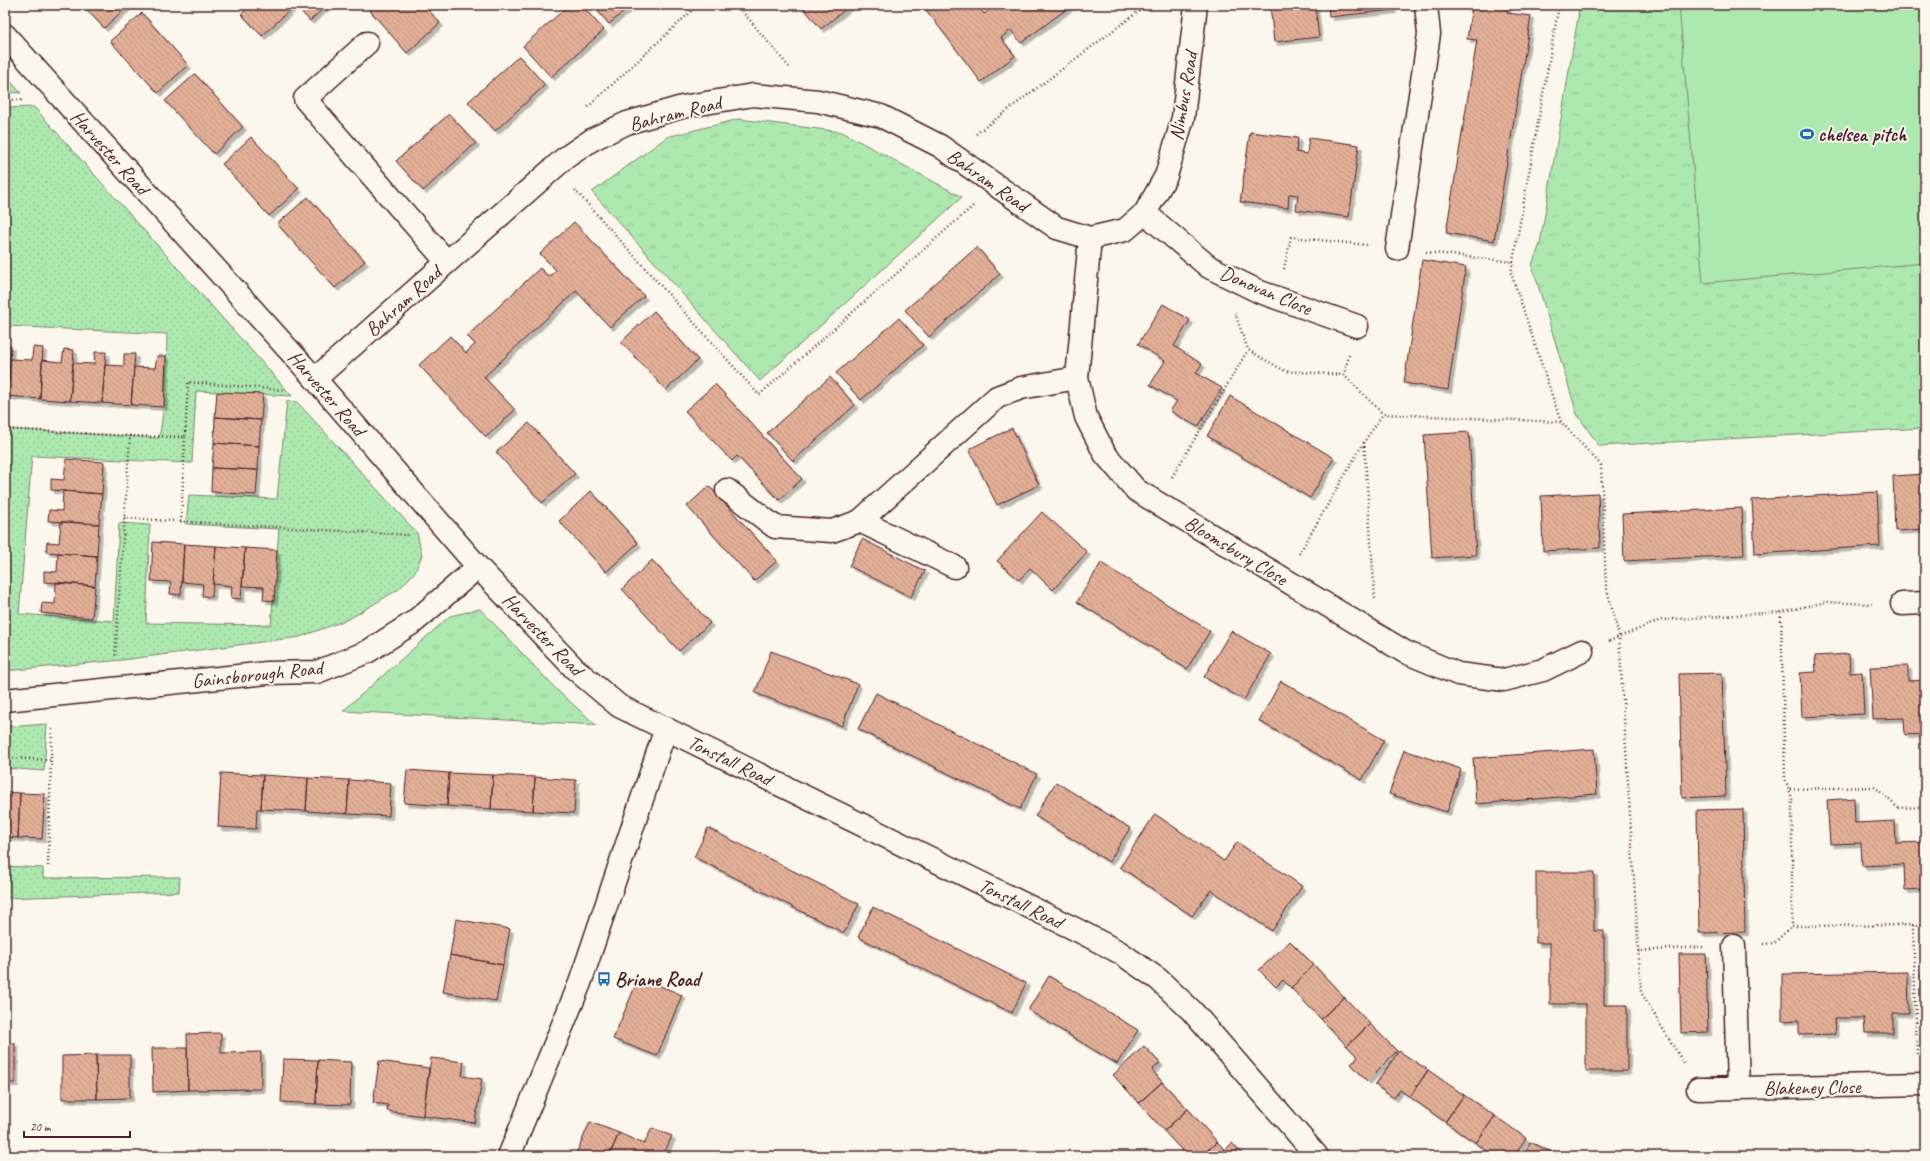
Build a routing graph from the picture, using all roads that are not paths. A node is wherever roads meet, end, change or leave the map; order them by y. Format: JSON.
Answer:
{"nodes":[{"id":1,"x":1196,"y":5,"type":"edge"},
{"id":2,"x":1426,"y":5,"type":"edge"},
{"id":3,"x":5,"y":35,"type":"edge"},
{"id":4,"x":367,"y":43,"type":"dead end"},
{"id":5,"x":1145,"y":213,"type":"junction"},
{"id":6,"x":1090,"y":238,"type":"junction"},
{"id":7,"x":1398,"y":249,"type":"dead end"},
{"id":8,"x":447,"y":262,"type":"junction"},
{"id":9,"x":1357,"y":326,"type":"road end"},
{"id":10,"x":1077,"y":378,"type":"junction"},
{"id":11,"x":315,"y":379,"type":"junction"},
{"id":12,"x":727,"y":490,"type":"dead end"},
{"id":13,"x":860,"y":521,"type":"junction"},
{"id":14,"x":478,"y":567,"type":"junction"},
{"id":15,"x":955,"y":567,"type":"dead end"},
{"id":16,"x":1925,"y":603,"type":"edge"},
{"id":17,"x":1902,"y":604,"type":"road end"},
{"id":18,"x":1582,"y":651,"type":"road end"},
{"id":19,"x":5,"y":700,"type":"edge"},
{"id":20,"x":666,"y":728,"type":"junction"},
{"id":21,"x":1734,"y":946,"type":"road end"},
{"id":22,"x":1922,"y":1084,"type":"edge"},
{"id":23,"x":1738,"y":1088,"type":"junction"},
{"id":24,"x":1698,"y":1089,"type":"road end"},
{"id":25,"x":509,"y":1156,"type":"edge"},
{"id":26,"x":1317,"y":1156,"type":"edge"}],
"edges":[{"from":1,"to":5,"type":"street","name":"Nimbus Road"},
{"from":2,"to":7,"type":"street"},
{"from":3,"to":11,"type":"street","name":"Harvester Road"},
{"from":4,"to":8,"type":"street"},
{"from":5,"to":6,"type":"street","name":"Nimbus Road"},
{"from":5,"to":9,"type":"street","name":"Donovan Close"},
{"from":6,"to":8,"type":"street","name":"Bahram Road"},
{"from":6,"to":10,"type":"street","name":"Bloomsbury Close"},
{"from":8,"to":11,"type":"street","name":"Bahram Road"},
{"from":10,"to":13,"type":"street"},
{"from":10,"to":18,"type":"street","name":"Bloomsbury Close"},
{"from":11,"to":14,"type":"street","name":"Harvester Road"},
{"from":12,"to":13,"type":"street"},
{"from":13,"to":15,"type":"street"},
{"from":14,"to":19,"type":"street","name":"Gainsborough Road"},
{"from":14,"to":20,"type":"street","name":"Harvester Road"},
{"from":16,"to":17,"type":"street"},
{"from":20,"to":25,"type":"street"},
{"from":20,"to":26,"type":"street","name":"Tonstall Road"},
{"from":21,"to":23,"type":"street"},
{"from":22,"to":23,"type":"street","name":"Blakeney Close"},
{"from":23,"to":24,"type":"street","name":"Blakeney Close"}]}
